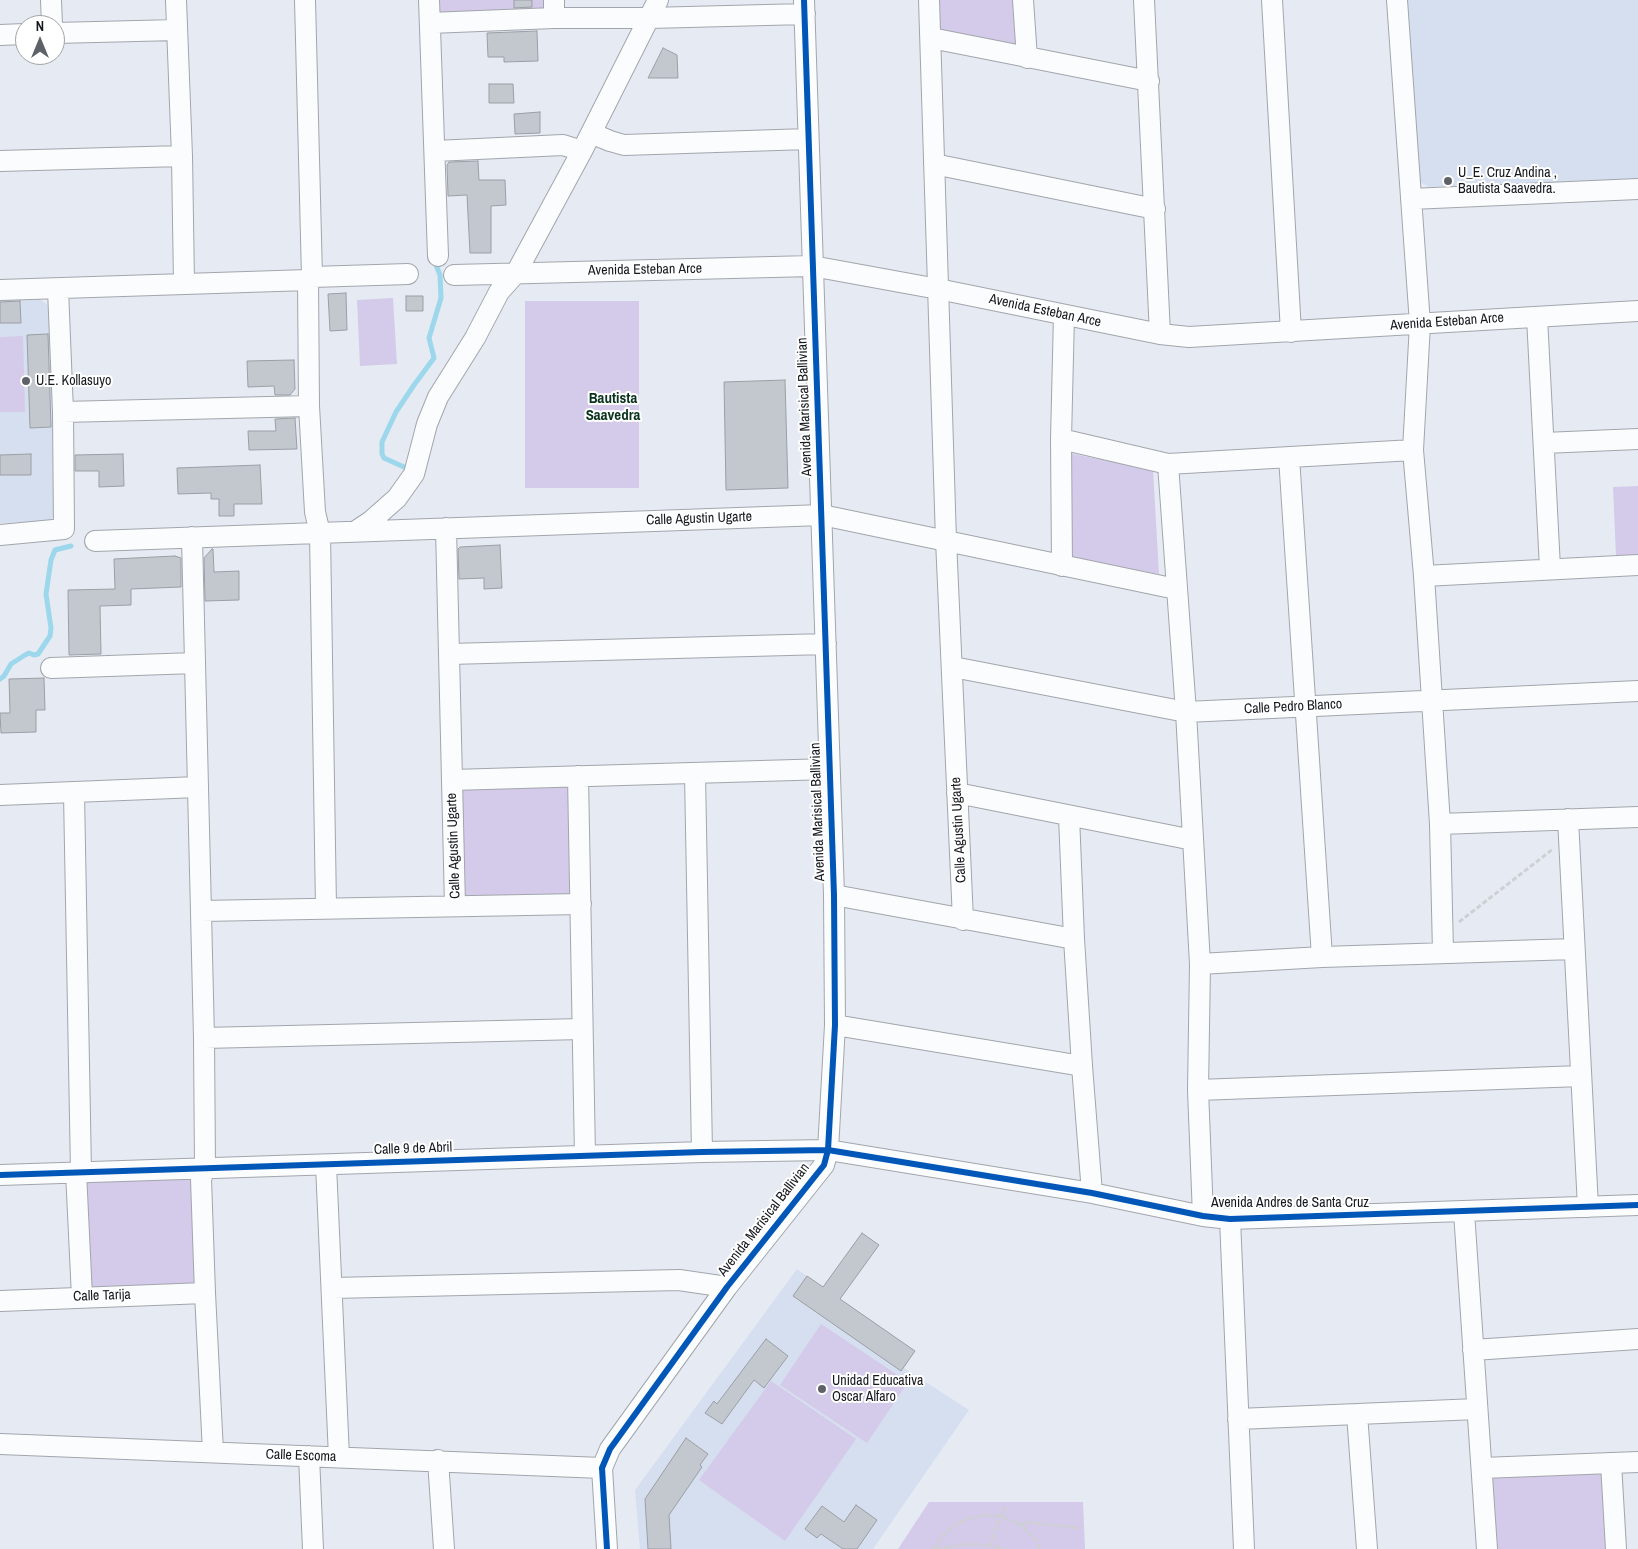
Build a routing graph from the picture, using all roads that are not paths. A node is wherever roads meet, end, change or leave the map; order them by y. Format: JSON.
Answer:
{"nodes":[{"id":1,"x":51,"y":0,"type":"edge"},
{"id":2,"x":176,"y":0,"type":"edge"},
{"id":3,"x":305,"y":0,"type":"edge"},
{"id":4,"x":429,"y":0,"type":"edge"},
{"id":5,"x":658,"y":0,"type":"edge"},
{"id":6,"x":930,"y":0,"type":"edge"},
{"id":7,"x":1023,"y":0,"type":"edge"},
{"id":8,"x":1144,"y":0,"type":"edge"},
{"id":9,"x":1272,"y":0,"type":"edge"},
{"id":10,"x":1397,"y":0,"type":"edge"},
{"id":11,"x":804,"y":7,"type":"edge"},
{"id":12,"x":554,"y":9,"type":"edge"},
{"id":13,"x":52,"y":15,"type":"edge"},
{"id":14,"x":649,"y":18,"type":"junction"},
{"id":15,"x":430,"y":23,"type":"junction"},
{"id":16,"x":177,"y":30,"type":"junction"},
{"id":17,"x":65,"y":33,"type":"edge"},
{"id":18,"x":15,"y":34,"type":"edge"},
{"id":19,"x":0,"y":35,"type":"edge"},
{"id":20,"x":931,"y":38,"type":"junction"},
{"id":21,"x":1027,"y":58,"type":"junction"},
{"id":22,"x":1148,"y":81,"type":"junction"},
{"id":23,"x":591,"y":132,"type":"junction"},
{"id":24,"x":808,"y":139,"type":"junction"},
{"id":25,"x":435,"y":151,"type":"junction"},
{"id":26,"x":582,"y":151,"type":"junction"},
{"id":27,"x":182,"y":156,"type":"junction"},
{"id":28,"x":0,"y":161,"type":"edge"},
{"id":29,"x":934,"y":164,"type":"junction"},
{"id":30,"x":1638,"y":189,"type":"edge"},
{"id":31,"x":1411,"y":199,"type":"junction"},
{"id":32,"x":1155,"y":209,"type":"junction"},
{"id":33,"x":438,"y":256,"type":"dead end"},
{"id":34,"x":812,"y":266,"type":"junction"},
{"id":35,"x":516,"y":273,"type":"junction"},
{"id":36,"x":408,"y":274,"type":"dead end"},
{"id":37,"x":454,"y":275,"type":"dead end"},
{"id":38,"x":310,"y":279,"type":"junction"},
{"id":39,"x":184,"y":284,"type":"junction"},
{"id":40,"x":58,"y":289,"type":"junction"},
{"id":41,"x":938,"y":289,"type":"junction"},
{"id":42,"x":0,"y":290,"type":"edge"},
{"id":43,"x":1638,"y":311,"type":"edge"},
{"id":44,"x":1064,"y":315,"type":"junction"},
{"id":45,"x":1538,"y":317,"type":"junction"},
{"id":46,"x":1420,"y":324,"type":"junction"},
{"id":47,"x":1290,"y":332,"type":"junction"},
{"id":48,"x":1160,"y":334,"type":"junction"},
{"id":49,"x":309,"y":406,"type":"junction"},
{"id":50,"x":63,"y":412,"type":"junction"},
{"id":51,"x":1061,"y":439,"type":"junction"},
{"id":52,"x":1638,"y":439,"type":"edge"},
{"id":53,"x":1544,"y":443,"type":"junction"},
{"id":54,"x":1413,"y":450,"type":"junction"},
{"id":55,"x":1289,"y":456,"type":"junction"},
{"id":56,"x":1168,"y":464,"type":"junction"},
{"id":57,"x":822,"y":515,"type":"junction"},
{"id":58,"x":446,"y":528,"type":"junction"},
{"id":59,"x":356,"y":531,"type":"junction"},
{"id":60,"x":320,"y":533,"type":"junction"},
{"id":61,"x":0,"y":535,"type":"edge"},
{"id":62,"x":192,"y":537,"type":"junction"},
{"id":63,"x":946,"y":540,"type":"junction"},
{"id":64,"x":95,"y":541,"type":"dead end"},
{"id":65,"x":1638,"y":564,"type":"edge"},
{"id":66,"x":1062,"y":566,"type":"junction"},
{"id":67,"x":1550,"y":568,"type":"junction"},
{"id":68,"x":1424,"y":576,"type":"junction"},
{"id":69,"x":1176,"y":589,"type":"junction"},
{"id":70,"x":826,"y":644,"type":"junction"},
{"id":71,"x":449,"y":654,"type":"junction"},
{"id":72,"x":195,"y":663,"type":"junction"},
{"id":73,"x":953,"y":667,"type":"junction"},
{"id":74,"x":51,"y":668,"type":"dead end"},
{"id":75,"x":1638,"y":691,"type":"edge"},
{"id":76,"x":1431,"y":700,"type":"junction"},
{"id":77,"x":1304,"y":707,"type":"junction"},
{"id":78,"x":1186,"y":712,"type":"junction"},
{"id":79,"x":829,"y":769,"type":"junction"},
{"id":80,"x":694,"y":774,"type":"junction"},
{"id":81,"x":578,"y":776,"type":"junction"},
{"id":82,"x":452,"y":780,"type":"junction"},
{"id":83,"x":198,"y":787,"type":"junction"},
{"id":84,"x":74,"y":792,"type":"junction"},
{"id":85,"x":957,"y":792,"type":"junction"},
{"id":86,"x":0,"y":796,"type":"edge"},
{"id":87,"x":1069,"y":816,"type":"junction"},
{"id":88,"x":1638,"y":817,"type":"edge"},
{"id":89,"x":1440,"y":824,"type":"junction"},
{"id":90,"x":1569,"y":828,"type":"junction"},
{"id":91,"x":1193,"y":840,"type":"junction"},
{"id":92,"x":834,"y":895,"type":"junction"},
{"id":93,"x":581,"y":904,"type":"junction"},
{"id":94,"x":455,"y":906,"type":"junction"},
{"id":95,"x":326,"y":908,"type":"junction"},
{"id":96,"x":201,"y":911,"type":"junction"},
{"id":97,"x":963,"y":920,"type":"junction"},
{"id":98,"x":1074,"y":939,"type":"junction"},
{"id":99,"x":1442,"y":944,"type":"junction"},
{"id":100,"x":1574,"y":949,"type":"junction"},
{"id":101,"x":1322,"y":957,"type":"junction"},
{"id":102,"x":1200,"y":964,"type":"junction"},
{"id":103,"x":835,"y":1025,"type":"junction"},
{"id":104,"x":582,"y":1029,"type":"junction"},
{"id":105,"x":204,"y":1038,"type":"junction"},
{"id":106,"x":1082,"y":1066,"type":"junction"},
{"id":107,"x":1581,"y":1076,"type":"junction"},
{"id":108,"x":1198,"y":1090,"type":"junction"},
{"id":109,"x":828,"y":1150,"type":"junction"},
{"id":110,"x":702,"y":1152,"type":"junction"},
{"id":111,"x":585,"y":1156,"type":"junction"},
{"id":112,"x":326,"y":1165,"type":"junction"},
{"id":113,"x":206,"y":1169,"type":"junction"},
{"id":114,"x":78,"y":1172,"type":"junction"},
{"id":115,"x":0,"y":1175,"type":"edge"},
{"id":116,"x":1092,"y":1193,"type":"junction"},
{"id":117,"x":1638,"y":1205,"type":"edge"},
{"id":118,"x":1588,"y":1206,"type":"junction"},
{"id":119,"x":1464,"y":1212,"type":"junction"},
{"id":120,"x":1203,"y":1216,"type":"junction"},
{"id":121,"x":1230,"y":1219,"type":"junction"},
{"id":122,"x":727,"y":1287,"type":"junction"},
{"id":123,"x":333,"y":1288,"type":"junction"},
{"id":124,"x":205,"y":1293,"type":"junction"},
{"id":125,"x":82,"y":1297,"type":"junction"},
{"id":126,"x":0,"y":1301,"type":"edge"},
{"id":127,"x":1638,"y":1339,"type":"edge"},
{"id":128,"x":1473,"y":1350,"type":"junction"},
{"id":129,"x":1477,"y":1409,"type":"junction"},
{"id":130,"x":1357,"y":1414,"type":"junction"},
{"id":131,"x":1238,"y":1419,"type":"junction"},
{"id":132,"x":0,"y":1444,"type":"edge"},
{"id":133,"x":213,"y":1452,"type":"junction"},
{"id":134,"x":308,"y":1456,"type":"junction"},
{"id":135,"x":339,"y":1458,"type":"junction"},
{"id":136,"x":438,"y":1460,"type":"junction"},
{"id":137,"x":1638,"y":1462,"type":"edge"},
{"id":138,"x":1611,"y":1463,"type":"junction"},
{"id":139,"x":602,"y":1468,"type":"junction"},
{"id":140,"x":1482,"y":1468,"type":"junction"},
{"id":141,"x":313,"y":1549,"type":"edge"},
{"id":142,"x":444,"y":1549,"type":"edge"},
{"id":143,"x":607,"y":1549,"type":"edge"},
{"id":144,"x":1244,"y":1549,"type":"edge"},
{"id":145,"x":1367,"y":1549,"type":"edge"},
{"id":146,"x":1487,"y":1549,"type":"edge"},
{"id":147,"x":1616,"y":1549,"type":"edge"}],
"edges":[{"from":1,"to":13,"type":"street"},
{"from":2,"to":16,"type":"street"},
{"from":3,"to":38,"type":"street"},
{"from":4,"to":15,"type":"street"},
{"from":5,"to":14,"type":"street"},
{"from":6,"to":20,"type":"street"},
{"from":7,"to":21,"type":"street"},
{"from":8,"to":22,"type":"street"},
{"from":9,"to":47,"type":"street"},
{"from":10,"to":31,"type":"street"},
{"from":11,"to":14,"type":"street"},
{"from":11,"to":24,"type":"street","name":"Avenida Marisical Ballivian"},
{"from":12,"to":14,"type":"street"},
{"from":12,"to":15,"type":"street"},
{"from":14,"to":23,"type":"street"},
{"from":15,"to":25,"type":"street"},
{"from":16,"to":17,"type":"street"},
{"from":16,"to":27,"type":"street"},
{"from":18,"to":19,"type":"street"},
{"from":20,"to":21,"type":"street"},
{"from":20,"to":29,"type":"street"},
{"from":21,"to":22,"type":"street"},
{"from":22,"to":32,"type":"street"},
{"from":23,"to":24,"type":"street"},
{"from":23,"to":26,"type":"street"},
{"from":24,"to":34,"type":"street","name":"Avenida Marisical Ballivian"},
{"from":25,"to":26,"type":"street"},
{"from":25,"to":33,"type":"street"},
{"from":26,"to":35,"type":"street"},
{"from":27,"to":28,"type":"street"},
{"from":27,"to":39,"type":"street"},
{"from":29,"to":32,"type":"street"},
{"from":29,"to":41,"type":"street"},
{"from":30,"to":31,"type":"street"},
{"from":31,"to":46,"type":"street"},
{"from":32,"to":48,"type":"street"},
{"from":34,"to":35,"type":"street","name":"Avenida Esteban Arce"},
{"from":34,"to":41,"type":"street","name":"Avenida Esteban Arce"},
{"from":34,"to":57,"type":"street","name":"Avenida Marisical Ballivian"},
{"from":35,"to":37,"type":"street","name":"Avenida Esteban Arce"},
{"from":35,"to":59,"type":"street"},
{"from":36,"to":38,"type":"street"},
{"from":38,"to":39,"type":"street"},
{"from":38,"to":49,"type":"street"},
{"from":39,"to":40,"type":"street"},
{"from":40,"to":42,"type":"street"},
{"from":40,"to":50,"type":"street"},
{"from":41,"to":44,"type":"street","name":"Avenida Esteban Arce"},
{"from":41,"to":63,"type":"street"},
{"from":43,"to":45,"type":"street","name":"Avenida Esteban Arce"},
{"from":44,"to":48,"type":"street","name":"Avenida Esteban Arce"},
{"from":44,"to":51,"type":"street"},
{"from":45,"to":46,"type":"street","name":"Avenida Esteban Arce"},
{"from":45,"to":53,"type":"street"},
{"from":46,"to":47,"type":"street","name":"Avenida Esteban Arce"},
{"from":46,"to":54,"type":"street"},
{"from":47,"to":48,"type":"street","name":"Avenida Esteban Arce"},
{"from":49,"to":50,"type":"street"},
{"from":49,"to":60,"type":"street"},
{"from":50,"to":61,"type":"street"},
{"from":51,"to":56,"type":"street"},
{"from":51,"to":66,"type":"street"},
{"from":52,"to":53,"type":"street"},
{"from":53,"to":67,"type":"street"},
{"from":54,"to":55,"type":"street"},
{"from":54,"to":68,"type":"street"},
{"from":55,"to":56,"type":"street"},
{"from":55,"to":77,"type":"street"},
{"from":56,"to":69,"type":"street"},
{"from":57,"to":58,"type":"street","name":"Calle Agustin Ugarte"},
{"from":57,"to":63,"type":"street","name":"Calle Agustin Ugarte"},
{"from":57,"to":70,"type":"street","name":"Avenida Marisical Ballivian"},
{"from":58,"to":59,"type":"street"},
{"from":58,"to":71,"type":"street","name":"Calle Agustin Ugarte"},
{"from":59,"to":60,"type":"street"},
{"from":60,"to":62,"type":"street"},
{"from":60,"to":95,"type":"street"},
{"from":62,"to":64,"type":"street"},
{"from":62,"to":72,"type":"street"},
{"from":63,"to":66,"type":"street"},
{"from":63,"to":73,"type":"street","name":"Calle Agustin Ugarte"},
{"from":65,"to":67,"type":"street"},
{"from":66,"to":69,"type":"street"},
{"from":67,"to":68,"type":"street"},
{"from":68,"to":76,"type":"street"},
{"from":69,"to":78,"type":"street"},
{"from":70,"to":71,"type":"street"},
{"from":70,"to":79,"type":"street","name":"Avenida Marisical Ballivian"},
{"from":71,"to":82,"type":"street","name":"Calle Agustin Ugarte"},
{"from":72,"to":74,"type":"street"},
{"from":72,"to":83,"type":"street"},
{"from":73,"to":78,"type":"street","name":"Calle Pedro Blanco"},
{"from":73,"to":85,"type":"street","name":"Calle Agustin Ugarte"},
{"from":75,"to":76,"type":"street","name":"Calle Pedro Blanco"},
{"from":76,"to":77,"type":"street","name":"Calle Pedro Blanco"},
{"from":76,"to":89,"type":"street"},
{"from":77,"to":78,"type":"street","name":"Calle Pedro Blanco"},
{"from":77,"to":101,"type":"street"},
{"from":78,"to":91,"type":"street"},
{"from":79,"to":80,"type":"street"},
{"from":79,"to":92,"type":"street","name":"Avenida Marisical Ballivian"},
{"from":80,"to":81,"type":"street"},
{"from":80,"to":110,"type":"street"},
{"from":81,"to":82,"type":"street"},
{"from":81,"to":93,"type":"street"},
{"from":82,"to":94,"type":"street","name":"Calle Agustin Ugarte"},
{"from":83,"to":84,"type":"street"},
{"from":83,"to":96,"type":"street"},
{"from":84,"to":86,"type":"street"},
{"from":84,"to":114,"type":"street"},
{"from":85,"to":87,"type":"street"},
{"from":85,"to":97,"type":"street","name":"Calle Agustin Ugarte"},
{"from":87,"to":91,"type":"street"},
{"from":87,"to":98,"type":"street"},
{"from":88,"to":90,"type":"street"},
{"from":89,"to":90,"type":"street"},
{"from":89,"to":99,"type":"street"},
{"from":90,"to":100,"type":"street"},
{"from":91,"to":102,"type":"street"},
{"from":92,"to":97,"type":"street"},
{"from":92,"to":103,"type":"street","name":"Avenida Marisical Ballivian"},
{"from":93,"to":94,"type":"street"},
{"from":93,"to":104,"type":"street"},
{"from":94,"to":95,"type":"street"},
{"from":95,"to":96,"type":"street"},
{"from":96,"to":105,"type":"street"},
{"from":97,"to":98,"type":"street"},
{"from":98,"to":106,"type":"street"},
{"from":99,"to":100,"type":"street"},
{"from":99,"to":101,"type":"street"},
{"from":100,"to":107,"type":"street"},
{"from":101,"to":102,"type":"street"},
{"from":102,"to":108,"type":"street"},
{"from":103,"to":106,"type":"street"},
{"from":103,"to":109,"type":"street","name":"Avenida Marisical Ballivian"},
{"from":104,"to":105,"type":"street"},
{"from":104,"to":111,"type":"street"},
{"from":105,"to":113,"type":"street"},
{"from":106,"to":116,"type":"street"},
{"from":107,"to":108,"type":"street"},
{"from":107,"to":118,"type":"street"},
{"from":108,"to":120,"type":"street"},
{"from":109,"to":110,"type":"street","name":"Calle 9 de Abril"},
{"from":109,"to":116,"type":"street","name":"Avenida Andres de Santa Cruz"},
{"from":109,"to":122,"type":"street","name":"Avenida Marisical Ballivian"},
{"from":110,"to":111,"type":"street","name":"Calle 9 de Abril"},
{"from":111,"to":112,"type":"street","name":"Calle 9 de Abril"},
{"from":112,"to":113,"type":"street","name":"Calle 9 de Abril"},
{"from":112,"to":123,"type":"street"},
{"from":113,"to":114,"type":"street","name":"Calle 9 de Abril"},
{"from":113,"to":124,"type":"street"},
{"from":114,"to":115,"type":"street","name":"Calle 9 de Abril"},
{"from":114,"to":125,"type":"street"},
{"from":116,"to":120,"type":"street","name":"Avenida Andres de Santa Cruz"},
{"from":117,"to":118,"type":"street","name":"Avenida Andres de Santa Cruz"},
{"from":118,"to":119,"type":"street","name":"Avenida Andres de Santa Cruz"},
{"from":119,"to":121,"type":"street","name":"Avenida Andres de Santa Cruz"},
{"from":119,"to":128,"type":"street"},
{"from":120,"to":121,"type":"street","name":"Avenida Andres de Santa Cruz"},
{"from":121,"to":131,"type":"street"},
{"from":122,"to":123,"type":"street"},
{"from":122,"to":139,"type":"street","name":"Avenida Marisical Ballivian"},
{"from":123,"to":135,"type":"street"},
{"from":124,"to":125,"type":"street","name":"Calle Tarija"},
{"from":124,"to":133,"type":"street"},
{"from":125,"to":126,"type":"street","name":"Calle Tarija"},
{"from":127,"to":128,"type":"street"},
{"from":128,"to":129,"type":"street"},
{"from":129,"to":130,"type":"street"},
{"from":129,"to":140,"type":"street"},
{"from":130,"to":131,"type":"street"},
{"from":130,"to":145,"type":"street"},
{"from":131,"to":144,"type":"street"},
{"from":132,"to":133,"type":"street","name":"Calle Escoma"},
{"from":133,"to":134,"type":"street","name":"Calle Escoma"},
{"from":134,"to":135,"type":"street","name":"Calle Escoma"},
{"from":134,"to":141,"type":"street"},
{"from":135,"to":136,"type":"street","name":"Calle Escoma"},
{"from":136,"to":139,"type":"street","name":"Calle Escoma"},
{"from":136,"to":142,"type":"street"},
{"from":137,"to":138,"type":"street"},
{"from":138,"to":140,"type":"street"},
{"from":138,"to":147,"type":"street"},
{"from":139,"to":143,"type":"street","name":"Avenida Marisical Ballivian"},
{"from":140,"to":146,"type":"street"}]}
